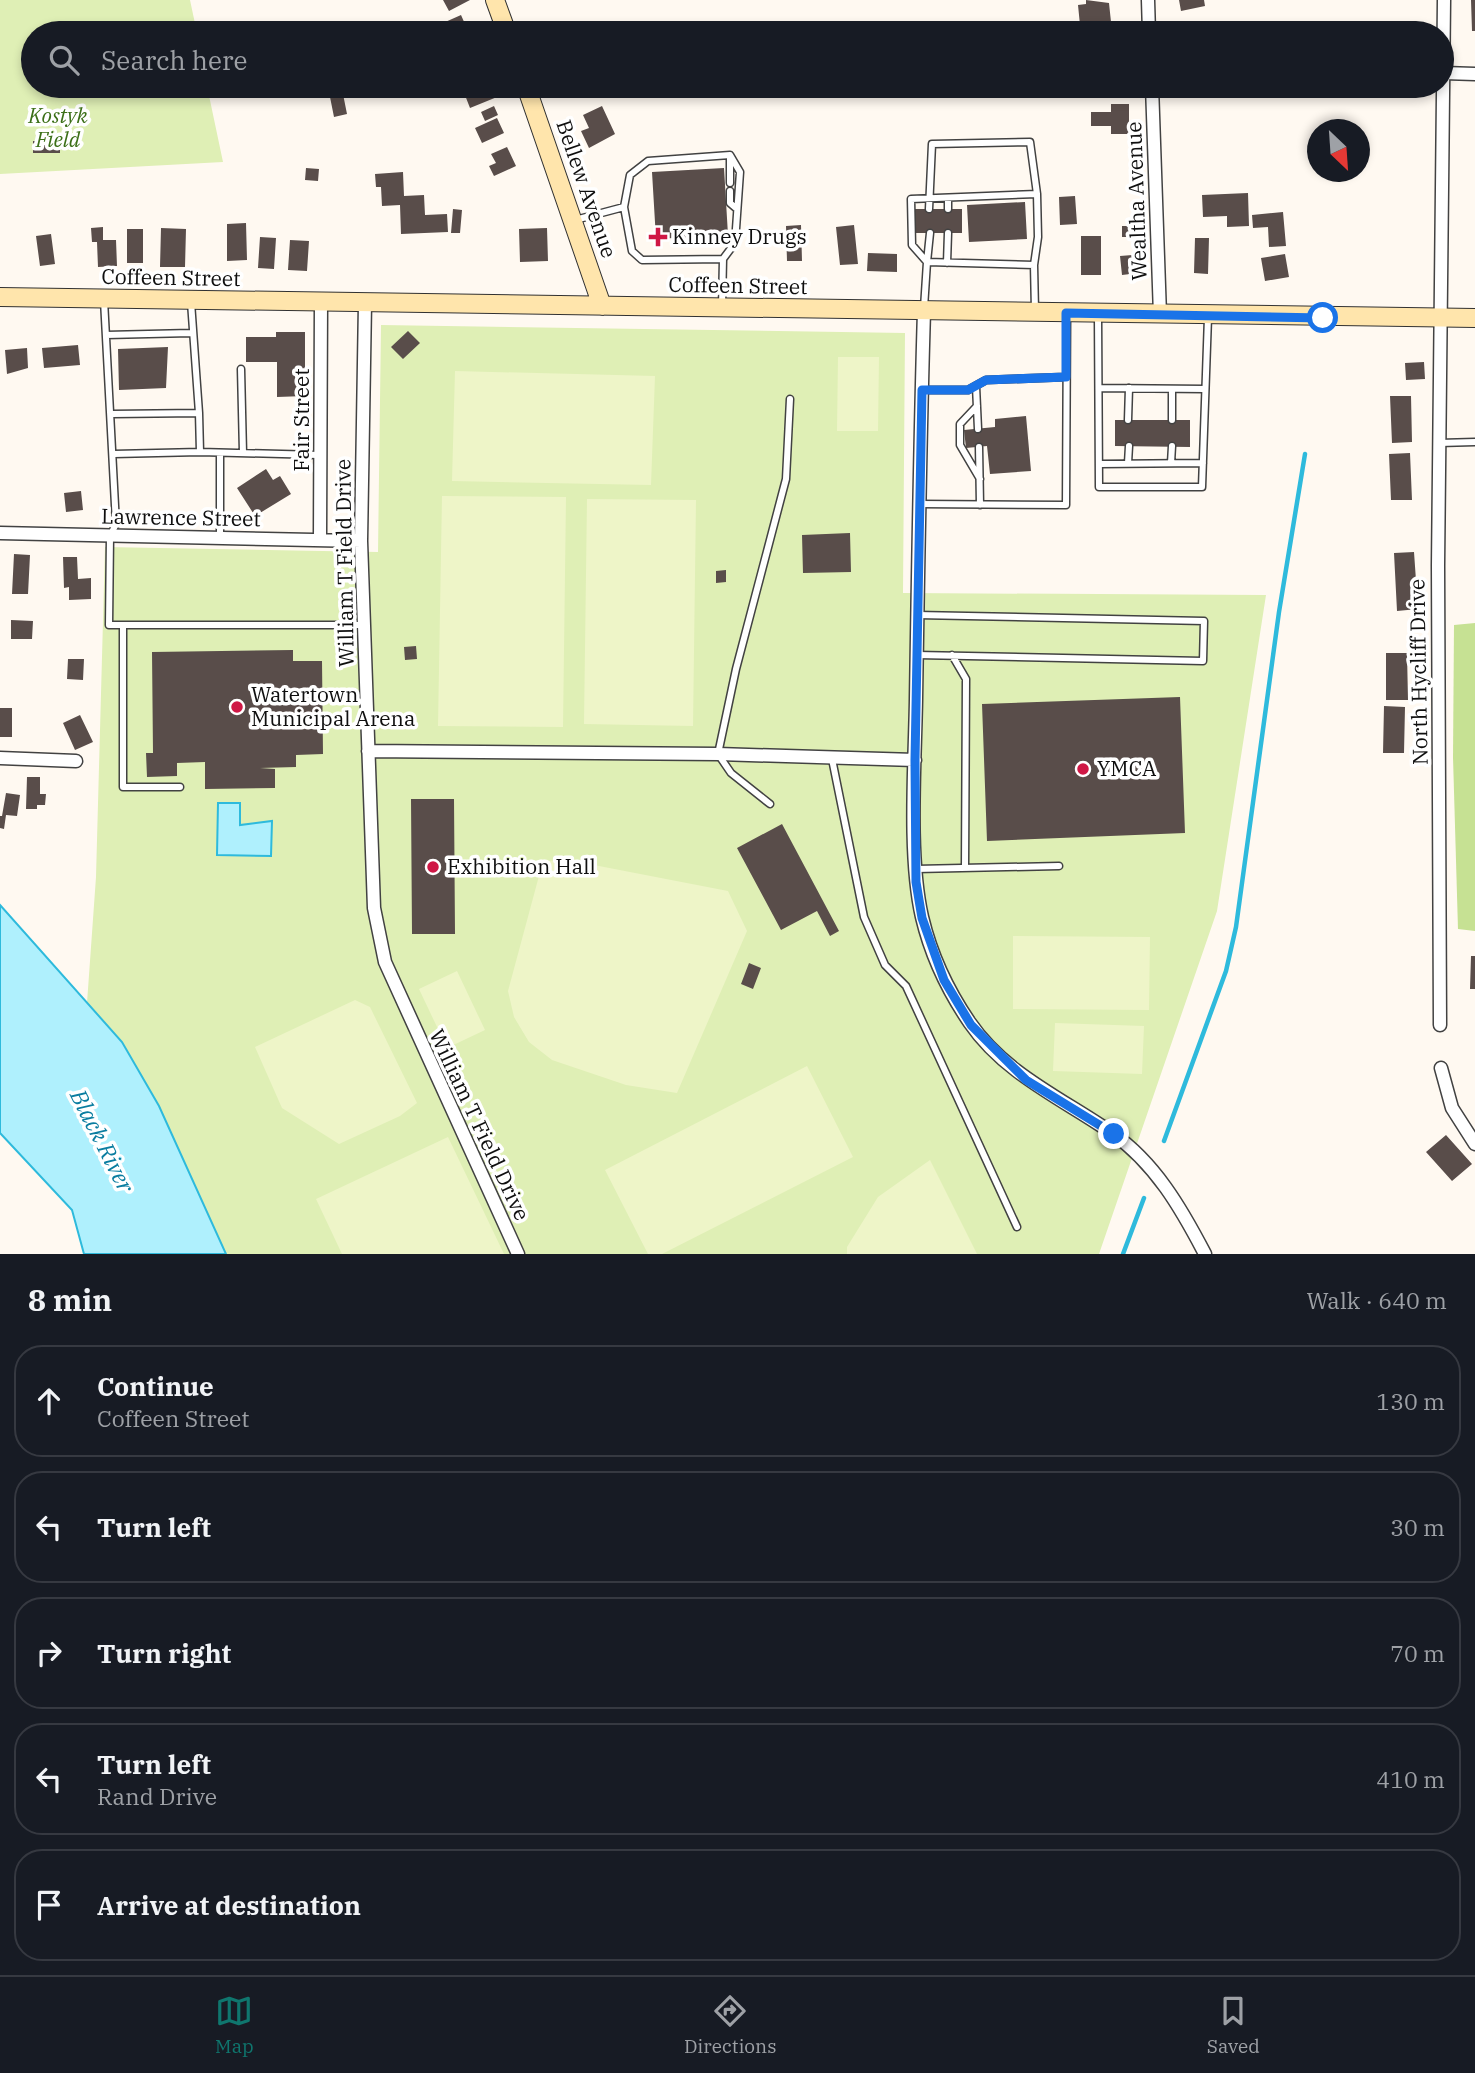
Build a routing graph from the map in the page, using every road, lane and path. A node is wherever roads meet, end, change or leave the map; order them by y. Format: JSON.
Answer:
{"nodes":[{"id":1,"x":495,"y":0,"type":"edge"},
{"id":2,"x":1148,"y":0,"type":"edge"},
{"id":3,"x":1444,"y":0,"type":"edge"},
{"id":4,"x":503,"y":21,"type":"edge"},
{"id":5,"x":1149,"y":21,"type":"edge"},
{"id":6,"x":1444,"y":21,"type":"edge"},
{"id":7,"x":1454,"y":73,"type":"edge"},
{"id":8,"x":1475,"y":74,"type":"edge"},
{"id":9,"x":530,"y":98,"type":"edge"},
{"id":10,"x":1152,"y":98,"type":"edge"},
{"id":11,"x":1444,"y":98,"type":"edge"},
{"id":12,"x":730,"y":155,"type":"junction"},
{"id":13,"x":730,"y":183,"type":"dead end"},
{"id":14,"x":730,"y":191,"type":"dead end"},
{"id":15,"x":1037,"y":194,"type":"junction"},
{"id":16,"x":929,"y":198,"type":"junction"},
{"id":17,"x":948,"y":198,"type":"junction"},
{"id":18,"x":624,"y":207,"type":"junction"},
{"id":19,"x":737,"y":209,"type":"junction"},
{"id":20,"x":929,"y":209,"type":"dead end"},
{"id":21,"x":948,"y":209,"type":"dead end"},
{"id":22,"x":573,"y":221,"type":"junction"},
{"id":23,"x":930,"y":233,"type":"dead end"},
{"id":24,"x":948,"y":233,"type":"dead end"},
{"id":25,"x":723,"y":258,"type":"junction"},
{"id":26,"x":927,"y":262,"type":"junction"},
{"id":27,"x":947,"y":263,"type":"junction"},
{"id":28,"x":1034,"y":265,"type":"junction"},
{"id":29,"x":0,"y":297,"type":"edge"},
{"id":30,"x":104,"y":300,"type":"junction"},
{"id":31,"x":191,"y":302,"type":"junction"},
{"id":32,"x":321,"y":302,"type":"junction"},
{"id":33,"x":365,"y":303,"type":"junction"},
{"id":34,"x":602,"y":306,"type":"junction"},
{"id":35,"x":722,"y":308,"type":"junction"},
{"id":36,"x":923,"y":311,"type":"junction"},
{"id":37,"x":1035,"y":313,"type":"junction"},
{"id":38,"x":1066,"y":313,"type":"junction"},
{"id":39,"x":1098,"y":314,"type":"junction"},
{"id":40,"x":1160,"y":315,"type":"junction"},
{"id":41,"x":1208,"y":316,"type":"junction"},
{"id":42,"x":1441,"y":318,"type":"junction"},
{"id":43,"x":1475,"y":318,"type":"edge"},
{"id":44,"x":191,"y":333,"type":"junction"},
{"id":45,"x":106,"y":335,"type":"junction"},
{"id":46,"x":241,"y":369,"type":"dead end"},
{"id":47,"x":1066,"y":377,"type":"junction"},
{"id":48,"x":976,"y":386,"type":"junction"},
{"id":49,"x":1100,"y":388,"type":"junction"},
{"id":50,"x":1129,"y":388,"type":"junction"},
{"id":51,"x":1172,"y":389,"type":"junction"},
{"id":52,"x":1205,"y":389,"type":"junction"},
{"id":53,"x":922,"y":390,"type":"junction"},
{"id":54,"x":790,"y":399,"type":"dead end"},
{"id":55,"x":977,"y":406,"type":"junction"},
{"id":56,"x":199,"y":413,"type":"junction"},
{"id":57,"x":112,"y":414,"type":"junction"},
{"id":58,"x":1128,"y":420,"type":"dead end"},
{"id":59,"x":1172,"y":420,"type":"dead end"},
{"id":60,"x":978,"y":429,"type":"dead end"},
{"id":61,"x":1475,"y":442,"type":"edge"},
{"id":62,"x":1439,"y":443,"type":"junction"},
{"id":63,"x":1129,"y":446,"type":"dead end"},
{"id":64,"x":1172,"y":446,"type":"dead end"},
{"id":65,"x":979,"y":447,"type":"dead end"},
{"id":66,"x":200,"y":452,"type":"junction"},
{"id":67,"x":220,"y":453,"type":"junction"},
{"id":68,"x":243,"y":453,"type":"junction"},
{"id":69,"x":114,"y":454,"type":"junction"},
{"id":70,"x":321,"y":455,"type":"junction"},
{"id":71,"x":1128,"y":463,"type":"junction"},
{"id":72,"x":1171,"y":463,"type":"junction"},
{"id":73,"x":1203,"y":463,"type":"junction"},
{"id":74,"x":1100,"y":464,"type":"junction"},
{"id":75,"x":980,"y":479,"type":"junction"},
{"id":76,"x":919,"y":504,"type":"junction"},
{"id":77,"x":980,"y":505,"type":"junction"},
{"id":78,"x":0,"y":533,"type":"edge"},
{"id":79,"x":110,"y":536,"type":"junction"},
{"id":80,"x":220,"y":538,"type":"junction"},
{"id":81,"x":320,"y":538,"type":"junction"},
{"id":82,"x":361,"y":541,"type":"junction"},
{"id":83,"x":917,"y":615,"type":"junction"},
{"id":84,"x":123,"y":625,"type":"junction"},
{"id":85,"x":364,"y":625,"type":"junction"},
{"id":86,"x":916,"y":654,"type":"junction"},
{"id":87,"x":952,"y":655,"type":"junction"},
{"id":88,"x":368,"y":751,"type":"junction"},
{"id":89,"x":718,"y":754,"type":"junction"},
{"id":90,"x":832,"y":756,"type":"junction"},
{"id":91,"x":0,"y":758,"type":"edge"},
{"id":92,"x":915,"y":760,"type":"junction"},
{"id":93,"x":76,"y":761,"type":"dead end"},
{"id":94,"x":180,"y":787,"type":"dead end"},
{"id":95,"x":770,"y":804,"type":"dead end"},
{"id":96,"x":1059,"y":866,"type":"dead end"},
{"id":97,"x":965,"y":868,"type":"junction"},
{"id":98,"x":916,"y":869,"type":"junction"},
{"id":99,"x":1440,"y":1025,"type":"dead end"},
{"id":100,"x":1441,"y":1068,"type":"dead end"},
{"id":101,"x":1475,"y":1144,"type":"edge"},
{"id":102,"x":1017,"y":1227,"type":"dead end"},
{"id":103,"x":518,"y":1254,"type":"edge"},
{"id":104,"x":1205,"y":1254,"type":"edge"}],
"edges":[{"from":1,"to":4,"type":"main road"},
{"from":2,"to":5,"type":"street"},
{"from":3,"to":6,"type":"street","name":"North Hycliff Drive"},
{"from":7,"to":8,"type":"street"},
{"from":9,"to":22,"type":"main road","name":"Bellew Avenue"},
{"from":10,"to":40,"type":"street","name":"Wealtha Avenue"},
{"from":11,"to":42,"type":"street","name":"North Hycliff Drive"},
{"from":12,"to":13,"type":"lane"},
{"from":12,"to":18,"type":"lane"},
{"from":12,"to":19,"type":"lane"},
{"from":14,"to":19,"type":"lane"},
{"from":15,"to":16,"type":"lane"},
{"from":15,"to":17,"type":"lane"},
{"from":15,"to":28,"type":"lane"},
{"from":16,"to":17,"type":"lane"},
{"from":16,"to":20,"type":"lane"},
{"from":16,"to":26,"type":"lane"},
{"from":17,"to":21,"type":"lane"},
{"from":18,"to":22,"type":"lane"},
{"from":18,"to":25,"type":"lane"},
{"from":19,"to":25,"type":"lane"},
{"from":22,"to":34,"type":"main road","name":"Bellew Avenue"},
{"from":23,"to":26,"type":"lane"},
{"from":24,"to":27,"type":"lane"},
{"from":25,"to":35,"type":"lane"},
{"from":26,"to":27,"type":"lane"},
{"from":26,"to":36,"type":"lane"},
{"from":27,"to":28,"type":"lane"},
{"from":28,"to":37,"type":"lane"},
{"from":29,"to":30,"type":"main road","name":"Coffeen Street"},
{"from":30,"to":31,"type":"main road","name":"Coffeen Street"},
{"from":30,"to":45,"type":"lane"},
{"from":31,"to":32,"type":"main road","name":"Coffeen Street"},
{"from":31,"to":44,"type":"lane"},
{"from":32,"to":33,"type":"main road","name":"Coffeen Street"},
{"from":32,"to":70,"type":"street","name":"Fair Street"},
{"from":33,"to":34,"type":"main road","name":"Coffeen Street"},
{"from":33,"to":82,"type":"street","name":"William T Field Drive"},
{"from":34,"to":35,"type":"main road","name":"Coffeen Street"},
{"from":35,"to":36,"type":"main road","name":"Coffeen Street"},
{"from":36,"to":37,"type":"main road","name":"Coffeen Street"},
{"from":36,"to":53,"type":"street"},
{"from":37,"to":38,"type":"main road","name":"Coffeen Street"},
{"from":38,"to":39,"type":"main road","name":"Coffeen Street"},
{"from":38,"to":47,"type":"lane"},
{"from":39,"to":40,"type":"main road","name":"Coffeen Street"},
{"from":39,"to":49,"type":"lane"},
{"from":40,"to":41,"type":"main road","name":"Coffeen Street"},
{"from":41,"to":42,"type":"main road","name":"Coffeen Street"},
{"from":41,"to":52,"type":"lane"},
{"from":42,"to":43,"type":"main road","name":"Coffeen Street"},
{"from":42,"to":62,"type":"street","name":"North Hycliff Drive"},
{"from":44,"to":45,"type":"lane"},
{"from":44,"to":56,"type":"lane"},
{"from":45,"to":57,"type":"lane"},
{"from":46,"to":68,"type":"lane"},
{"from":47,"to":48,"type":"lane"},
{"from":47,"to":77,"type":"lane"},
{"from":48,"to":53,"type":"lane"},
{"from":48,"to":55,"type":"lane"},
{"from":49,"to":50,"type":"lane"},
{"from":49,"to":74,"type":"lane"},
{"from":50,"to":51,"type":"lane"},
{"from":50,"to":58,"type":"lane"},
{"from":51,"to":52,"type":"lane"},
{"from":51,"to":59,"type":"lane"},
{"from":52,"to":73,"type":"lane"},
{"from":53,"to":76,"type":"street"},
{"from":54,"to":89,"type":"lane"},
{"from":55,"to":60,"type":"lane"},
{"from":55,"to":75,"type":"lane"},
{"from":56,"to":57,"type":"lane"},
{"from":56,"to":66,"type":"lane"},
{"from":57,"to":69,"type":"lane"},
{"from":61,"to":62,"type":"lane"},
{"from":62,"to":99,"type":"street","name":"North Hycliff Drive"},
{"from":63,"to":71,"type":"lane"},
{"from":64,"to":72,"type":"lane"},
{"from":65,"to":75,"type":"lane"},
{"from":66,"to":67,"type":"lane"},
{"from":66,"to":69,"type":"lane"},
{"from":67,"to":68,"type":"lane"},
{"from":67,"to":80,"type":"lane"},
{"from":68,"to":70,"type":"lane"},
{"from":69,"to":79,"type":"lane"},
{"from":70,"to":81,"type":"street","name":"Fair Street"},
{"from":71,"to":72,"type":"lane"},
{"from":71,"to":74,"type":"lane"},
{"from":72,"to":73,"type":"lane"},
{"from":73,"to":74,"type":"lane"},
{"from":75,"to":77,"type":"lane"},
{"from":76,"to":77,"type":"lane"},
{"from":76,"to":83,"type":"street"},
{"from":78,"to":79,"type":"street","name":"Lawrence Street"},
{"from":79,"to":80,"type":"street","name":"Lawrence Street"},
{"from":79,"to":84,"type":"lane"},
{"from":80,"to":81,"type":"street","name":"Lawrence Street"},
{"from":81,"to":82,"type":"street","name":"Lawrence Street"},
{"from":82,"to":85,"type":"street","name":"William T Field Drive"},
{"from":83,"to":86,"type":"street"},
{"from":83,"to":87,"type":"lane"},
{"from":84,"to":85,"type":"lane"},
{"from":84,"to":94,"type":"lane"},
{"from":85,"to":88,"type":"street","name":"William T Field Drive"},
{"from":86,"to":87,"type":"lane"},
{"from":86,"to":92,"type":"street"},
{"from":87,"to":97,"type":"lane"},
{"from":88,"to":89,"type":"street"},
{"from":88,"to":103,"type":"street","name":"William T Field Drive"},
{"from":89,"to":90,"type":"street"},
{"from":89,"to":95,"type":"lane"},
{"from":90,"to":92,"type":"street"},
{"from":90,"to":102,"type":"lane"},
{"from":91,"to":93,"type":"street"},
{"from":92,"to":98,"type":"street"},
{"from":96,"to":97,"type":"lane"},
{"from":97,"to":98,"type":"lane"},
{"from":98,"to":104,"type":"street"},
{"from":100,"to":101,"type":"street"}]}
